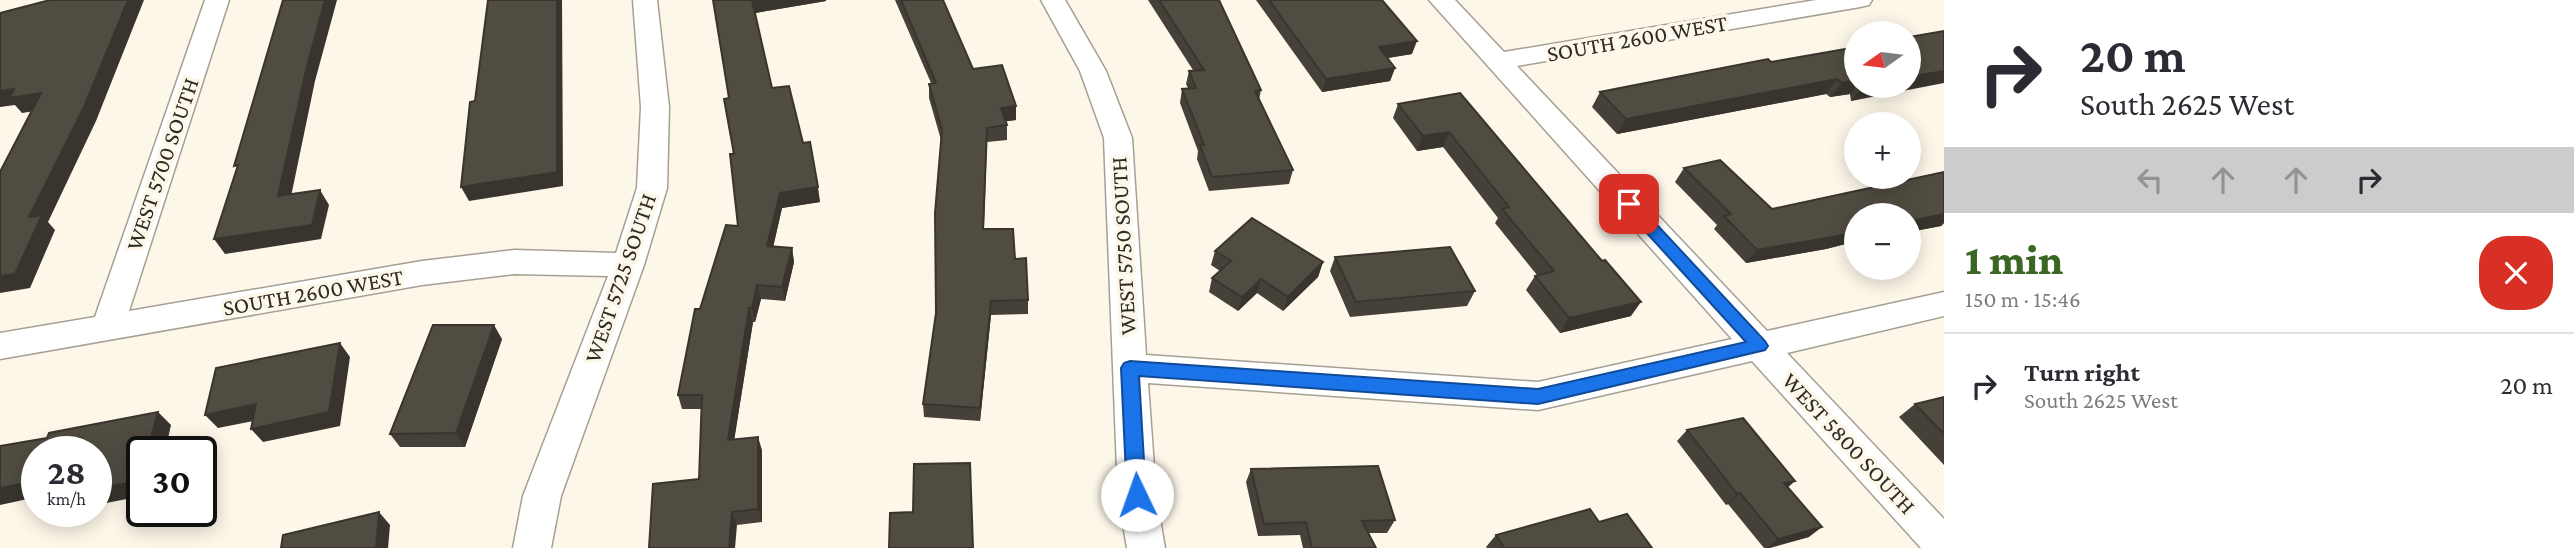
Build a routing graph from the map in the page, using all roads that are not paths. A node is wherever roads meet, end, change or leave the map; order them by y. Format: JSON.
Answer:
{"nodes":[{"id":1,"x":217,"y":0,"type":"edge"},
{"id":2,"x":645,"y":0,"type":"edge"},
{"id":3,"x":1053,"y":0,"type":"edge"},
{"id":4,"x":1441,"y":0,"type":"edge"},
{"id":5,"x":1860,"y":0,"type":"edge"},
{"id":6,"x":1498,"y":61,"type":"junction"},
{"id":7,"x":628,"y":265,"type":"junction"},
{"id":8,"x":1944,"y":304,"type":"edge"},
{"id":9,"x":107,"y":327,"type":"junction"},
{"id":10,"x":0,"y":346,"type":"edge"},
{"id":11,"x":1759,"y":346,"type":"junction"},
{"id":12,"x":1130,"y":368,"type":"junction"},
{"id":13,"x":1944,"y":546,"type":"edge"},
{"id":14,"x":532,"y":548,"type":"edge"},
{"id":15,"x":1146,"y":548,"type":"edge"}],
"edges":[{"from":1,"to":9,"type":"street","name":"WEST 5700 SOUTH"},
{"from":2,"to":7,"type":"street","name":"WEST 5725 SOUTH"},
{"from":3,"to":12,"type":"street","name":"WEST 5750 SOUTH"},
{"from":4,"to":6,"type":"street","name":"WEST 5800 SOUTH"},
{"from":5,"to":6,"type":"street","name":"SOUTH 2600 WEST"},
{"from":6,"to":11,"type":"street","name":"WEST 5800 SOUTH"},
{"from":7,"to":9,"type":"street","name":"SOUTH 2600 WEST"},
{"from":7,"to":14,"type":"street","name":"WEST 5725 SOUTH"},
{"from":8,"to":11,"type":"street"},
{"from":9,"to":10,"type":"street","name":"SOUTH 2600 WEST"},
{"from":11,"to":12,"type":"street"},
{"from":11,"to":13,"type":"street","name":"WEST 5800 SOUTH"},
{"from":12,"to":15,"type":"street","name":"WEST 5750 SOUTH"}]}
